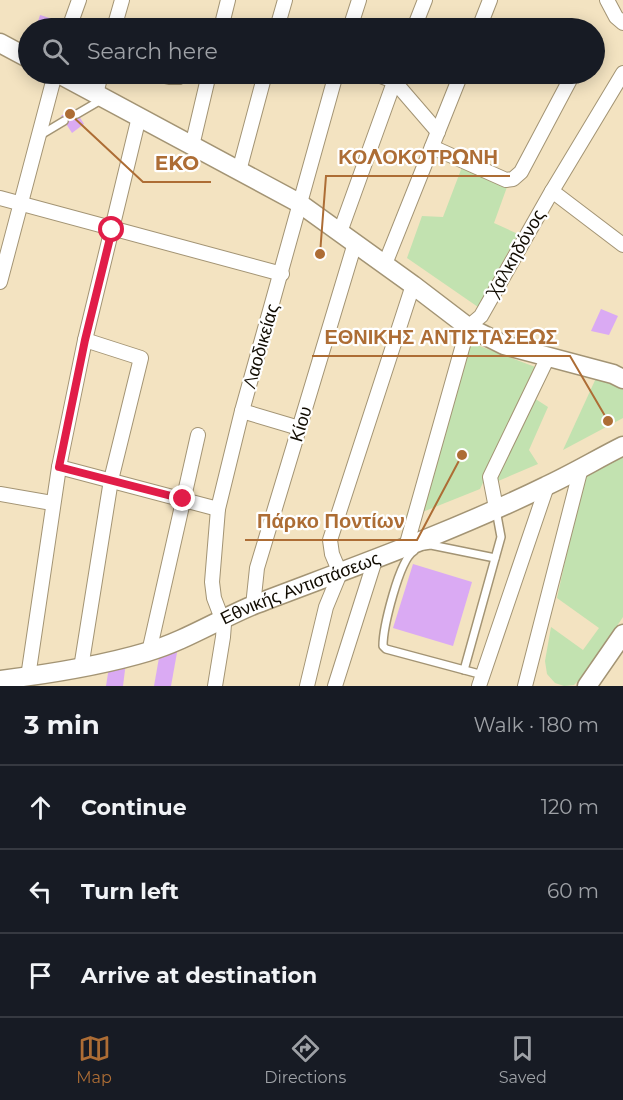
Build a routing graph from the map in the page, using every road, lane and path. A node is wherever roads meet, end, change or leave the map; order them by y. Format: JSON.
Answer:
{"nodes":[{"id":1,"x":79,"y":0,"type":"edge"},
{"id":2,"x":122,"y":0,"type":"edge"},
{"id":3,"x":228,"y":0,"type":"edge"},
{"id":4,"x":285,"y":0,"type":"edge"},
{"id":5,"x":359,"y":0,"type":"edge"},
{"id":6,"x":425,"y":0,"type":"edge"},
{"id":7,"x":490,"y":0,"type":"edge"},
{"id":8,"x":607,"y":0,"type":"edge"},
{"id":9,"x":73,"y":18,"type":"edge"},
{"id":10,"x":117,"y":18,"type":"edge"},
{"id":11,"x":224,"y":18,"type":"edge"},
{"id":12,"x":280,"y":18,"type":"edge"},
{"id":13,"x":353,"y":18,"type":"edge"},
{"id":14,"x":418,"y":18,"type":"edge"},
{"id":15,"x":483,"y":18,"type":"edge"},
{"id":16,"x":623,"y":23,"type":"edge"},
{"id":17,"x":0,"y":43,"type":"edge"},
{"id":18,"x":18,"y":53,"type":"edge"},
{"id":19,"x":623,"y":73,"type":"edge"},
{"id":20,"x":54,"y":84,"type":"edge"},
{"id":21,"x":77,"y":84,"type":"edge"},
{"id":22,"x":101,"y":84,"type":"edge"},
{"id":23,"x":207,"y":84,"type":"edge"},
{"id":24,"x":262,"y":84,"type":"edge"},
{"id":25,"x":333,"y":84,"type":"edge"},
{"id":26,"x":393,"y":84,"type":"edge"},
{"id":27,"x":401,"y":84,"type":"edge"},
{"id":28,"x":457,"y":84,"type":"edge"},
{"id":29,"x":568,"y":84,"type":"edge"},
{"id":30,"x":100,"y":96,"type":"junction"},
{"id":31,"x":77,"y":114,"type":"dead end"},
{"id":32,"x":139,"y":117,"type":"junction"},
{"id":33,"x":64,"y":121,"type":"dead end"},
{"id":34,"x":438,"y":132,"type":"junction"},
{"id":35,"x":39,"y":136,"type":"junction"},
{"id":36,"x":192,"y":146,"type":"junction"},
{"id":37,"x":432,"y":147,"type":"junction"},
{"id":38,"x":239,"y":171,"type":"junction"},
{"id":39,"x":552,"y":191,"type":"junction"},
{"id":40,"x":0,"y":198,"type":"edge"},
{"id":41,"x":299,"y":203,"type":"junction"},
{"id":42,"x":21,"y":204,"type":"junction"},
{"id":43,"x":112,"y":230,"type":"junction"},
{"id":44,"x":340,"y":232,"type":"junction"},
{"id":45,"x":355,"y":243,"type":"junction"},
{"id":46,"x":623,"y":245,"type":"edge"},
{"id":47,"x":385,"y":264,"type":"junction"},
{"id":48,"x":282,"y":274,"type":"junction"},
{"id":49,"x":0,"y":282,"type":"edge"},
{"id":50,"x":413,"y":285,"type":"junction"},
{"id":51,"x":468,"y":327,"type":"junction"},
{"id":52,"x":85,"y":340,"type":"junction"},
{"id":53,"x":548,"y":357,"type":"junction"},
{"id":54,"x":620,"y":376,"type":"edge"},
{"id":55,"x":242,"y":411,"type":"junction"},
{"id":56,"x":299,"y":428,"type":"junction"},
{"id":57,"x":198,"y":435,"type":"dead end"},
{"id":58,"x":623,"y":446,"type":"edge"},
{"id":59,"x":59,"y":467,"type":"junction"},
{"id":60,"x":581,"y":468,"type":"junction"},
{"id":61,"x":111,"y":480,"type":"junction"},
{"id":62,"x":547,"y":486,"type":"junction"},
{"id":63,"x":0,"y":494,"type":"edge"},
{"id":64,"x":183,"y":499,"type":"junction"},
{"id":65,"x":52,"y":503,"type":"junction"},
{"id":66,"x":496,"y":508,"type":"junction"},
{"id":67,"x":218,"y":509,"type":"junction"},
{"id":68,"x":406,"y":547,"type":"junction"},
{"id":69,"x":495,"y":558,"type":"junction"},
{"id":70,"x":375,"y":560,"type":"junction"},
{"id":71,"x":340,"y":573,"type":"junction"},
{"id":72,"x":253,"y":606,"type":"junction"},
{"id":73,"x":222,"y":621,"type":"junction"},
{"id":74,"x":623,"y":634,"type":"edge"},
{"id":75,"x":149,"y":652,"type":"junction"},
{"id":76,"x":616,"y":653,"type":"edge"},
{"id":77,"x":530,"y":660,"type":"junction"},
{"id":78,"x":81,"y":668,"type":"junction"},
{"id":79,"x":464,"y":670,"type":"junction"},
{"id":80,"x":28,"y":677,"type":"junction"},
{"id":81,"x":0,"y":680,"type":"edge"},
{"id":82,"x":481,"y":680,"type":"edge"},
{"id":83,"x":214,"y":686,"type":"edge"},
{"id":84,"x":307,"y":686,"type":"edge"},
{"id":85,"x":335,"y":686,"type":"edge"},
{"id":86,"x":525,"y":686,"type":"edge"},
{"id":87,"x":539,"y":686,"type":"edge"},
{"id":88,"x":587,"y":686,"type":"edge"}],
"edges":[{"from":1,"to":9,"type":"street"},
{"from":2,"to":10,"type":"street"},
{"from":3,"to":11,"type":"street"},
{"from":4,"to":12,"type":"street"},
{"from":5,"to":13,"type":"street"},
{"from":6,"to":14,"type":"street"},
{"from":7,"to":15,"type":"street"},
{"from":8,"to":16,"type":"street"},
{"from":17,"to":18,"type":"street"},
{"from":19,"to":39,"type":"street","name":"Χαλκηδόνος"},
{"from":20,"to":35,"type":"street"},
{"from":21,"to":30,"type":"street"},
{"from":22,"to":30,"type":"street"},
{"from":23,"to":36,"type":"street"},
{"from":24,"to":38,"type":"street"},
{"from":25,"to":41,"type":"street","name":"Λαοδικείας"},
{"from":26,"to":44,"type":"street"},
{"from":27,"to":34,"type":"street"},
{"from":28,"to":34,"type":"street"},
{"from":29,"to":37,"type":"street"},
{"from":30,"to":31,"type":"lane"},
{"from":30,"to":32,"type":"street"},
{"from":32,"to":36,"type":"street"},
{"from":32,"to":43,"type":"street"},
{"from":33,"to":35,"type":"lane"},
{"from":34,"to":37,"type":"street"},
{"from":35,"to":42,"type":"street"},
{"from":36,"to":38,"type":"street"},
{"from":37,"to":47,"type":"street"},
{"from":38,"to":41,"type":"street"},
{"from":39,"to":46,"type":"street"},
{"from":39,"to":51,"type":"street","name":"Χαλκηδόνος"},
{"from":40,"to":42,"type":"street"},
{"from":41,"to":44,"type":"street"},
{"from":41,"to":48,"type":"street","name":"Λαοδικείας"},
{"from":42,"to":43,"type":"street"},
{"from":42,"to":49,"type":"street"},
{"from":43,"to":48,"type":"street"},
{"from":43,"to":52,"type":"street"},
{"from":44,"to":45,"type":"street"},
{"from":45,"to":47,"type":"street"},
{"from":45,"to":56,"type":"street","name":"Κίου"},
{"from":47,"to":50,"type":"street"},
{"from":48,"to":55,"type":"street","name":"Λαοδικείας"},
{"from":50,"to":51,"type":"street"},
{"from":50,"to":71,"type":"street"},
{"from":51,"to":53,"type":"street"},
{"from":51,"to":68,"type":"street","name":"Χαλκηδόνος"},
{"from":52,"to":59,"type":"street"},
{"from":52,"to":61,"type":"street"},
{"from":53,"to":54,"type":"street"},
{"from":53,"to":66,"type":"street"},
{"from":55,"to":56,"type":"street"},
{"from":55,"to":67,"type":"street","name":"Λαοδικείας"},
{"from":56,"to":72,"type":"street","name":"Κίου"},
{"from":57,"to":64,"type":"street"},
{"from":58,"to":60,"type":"street","name":"Εθνικής Αντιστάσεως"},
{"from":59,"to":61,"type":"street"},
{"from":59,"to":65,"type":"street"},
{"from":60,"to":62,"type":"street","name":"Εθνικής Αντιστάσεως"},
{"from":60,"to":77,"type":"street"},
{"from":61,"to":64,"type":"street"},
{"from":61,"to":78,"type":"street"},
{"from":62,"to":66,"type":"street","name":"Εθνικής Αντιστάσεως"},
{"from":62,"to":82,"type":"street"},
{"from":63,"to":65,"type":"street"},
{"from":64,"to":67,"type":"street"},
{"from":64,"to":75,"type":"street"},
{"from":65,"to":80,"type":"street"},
{"from":66,"to":68,"type":"street","name":"Εθνικής Αντιστάσεως"},
{"from":66,"to":69,"type":"lane"},
{"from":67,"to":73,"type":"street","name":"Λαοδικείας"},
{"from":68,"to":70,"type":"street","name":"Εθνικής Αντιστάσεως"},
{"from":69,"to":79,"type":"lane"},
{"from":69,"to":79,"type":"lane"},
{"from":70,"to":71,"type":"street","name":"Εθνικής Αντιστάσεως"},
{"from":70,"to":85,"type":"street"},
{"from":71,"to":72,"type":"street","name":"Εθνικής Αντιστάσεως"},
{"from":71,"to":84,"type":"street"},
{"from":72,"to":73,"type":"street","name":"Εθνικής Αντιστάσεως"},
{"from":73,"to":75,"type":"street","name":"Εθνικής Αντιστάσεως"},
{"from":73,"to":83,"type":"street","name":"Λαοδικείας"},
{"from":74,"to":76,"type":"street"},
{"from":75,"to":78,"type":"street","name":"Εθνικής Αντιστάσεως"},
{"from":76,"to":88,"type":"street"},
{"from":77,"to":86,"type":"street"},
{"from":77,"to":87,"type":"street"},
{"from":78,"to":80,"type":"street","name":"Εθνικής Αντιστάσεως"},
{"from":79,"to":82,"type":"lane"},
{"from":80,"to":81,"type":"street","name":"Εθνικής Αντιστάσεως"}]}
